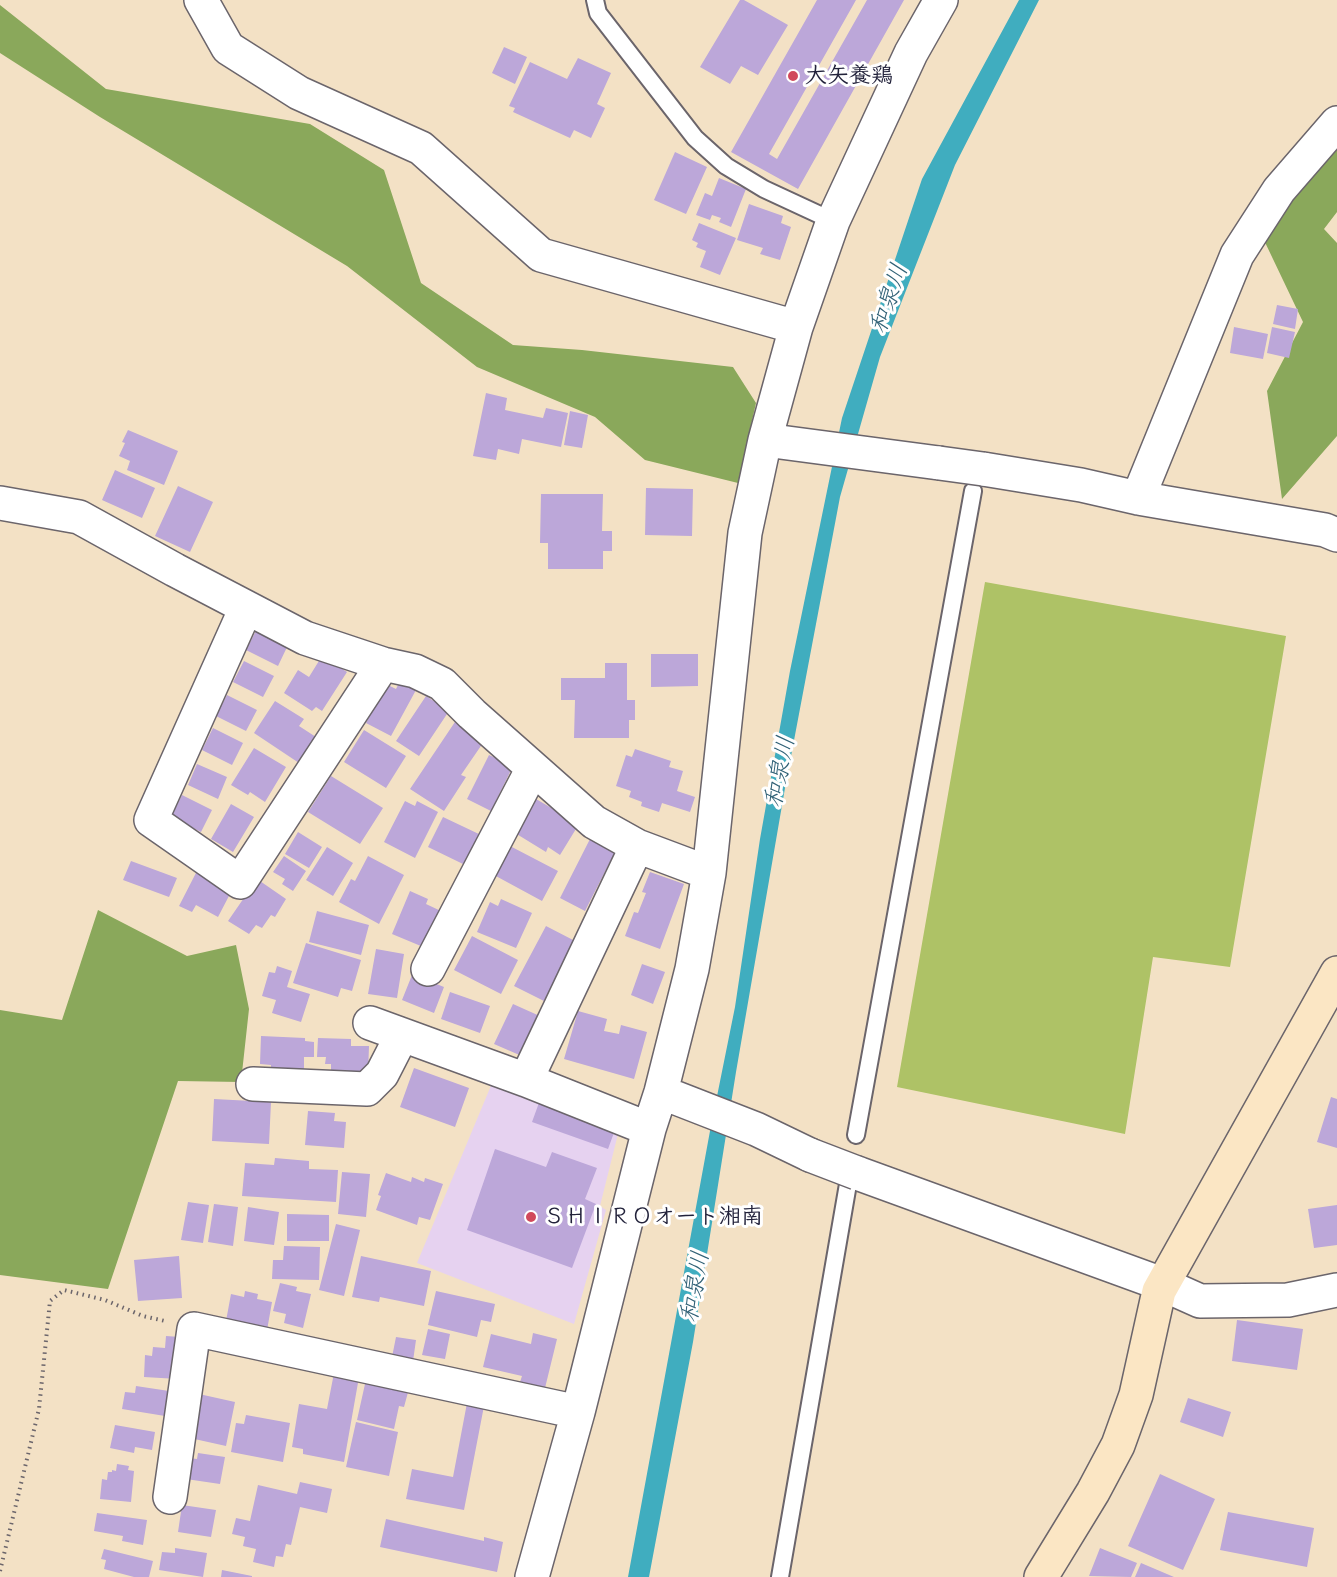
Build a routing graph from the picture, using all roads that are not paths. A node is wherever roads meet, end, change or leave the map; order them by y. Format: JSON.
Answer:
{"nodes":[{"id":1,"x":201,"y":0,"type":"edge"},
{"id":2,"x":595,"y":0,"type":"edge"},
{"id":3,"x":941,"y":0,"type":"edge"},
{"id":4,"x":1337,"y":123,"type":"edge"},
{"id":5,"x":833,"y":221,"type":"junction"},
{"id":6,"x":796,"y":327,"type":"junction"},
{"id":7,"x":765,"y":440,"type":"junction"},
{"id":8,"x":978,"y":480,"type":"junction"},
{"id":9,"x":1138,"y":498,"type":"junction"},
{"id":10,"x":0,"y":503,"type":"edge"},
{"id":11,"x":1333,"y":530,"type":"edge"},
{"id":12,"x":246,"y":608,"type":"junction"},
{"id":13,"x":383,"y":664,"type":"junction"},
{"id":14,"x":533,"y":768,"type":"junction"},
{"id":15,"x":637,"y":846,"type":"junction"},
{"id":16,"x":709,"y":873,"type":"junction"},
{"id":17,"x":428,"y":969,"type":"dead end"},
{"id":18,"x":1337,"y":973,"type":"edge"},
{"id":19,"x":370,"y":1023,"type":"dead end"},
{"id":20,"x":402,"y":1035,"type":"junction"},
{"id":21,"x":526,"y":1080,"type":"junction"},
{"id":22,"x":253,"y":1084,"type":"dead end"},
{"id":23,"x":673,"y":1097,"type":"junction"},
{"id":24,"x":649,"y":1129,"type":"junction"},
{"id":25,"x":856,"y":1135,"type":"dead end"},
{"id":26,"x":852,"y":1178,"type":"junction"},
{"id":27,"x":1162,"y":1284,"type":"junction"},
{"id":28,"x":1337,"y":1290,"type":"edge"},
{"id":29,"x":578,"y":1412,"type":"junction"},
{"id":30,"x":170,"y":1497,"type":"dead end"},
{"id":31,"x":532,"y":1577,"type":"edge"},
{"id":32,"x":780,"y":1577,"type":"edge"},
{"id":33,"x":1041,"y":1577,"type":"edge"}],
"edges":[{"from":1,"to":6,"type":"street"},
{"from":2,"to":5,"type":"lane"},
{"from":3,"to":5,"type":"street"},
{"from":4,"to":9,"type":"street"},
{"from":5,"to":6,"type":"street"},
{"from":6,"to":7,"type":"street"},
{"from":7,"to":8,"type":"street","bridge":true},
{"from":7,"to":16,"type":"street"},
{"from":8,"to":9,"type":"street"},
{"from":8,"to":25,"type":"lane"},
{"from":9,"to":11,"type":"street"},
{"from":10,"to":12,"type":"street"},
{"from":12,"to":13,"type":"street"},
{"from":12,"to":13,"type":"street"},
{"from":13,"to":14,"type":"street"},
{"from":14,"to":15,"type":"street"},
{"from":14,"to":17,"type":"street"},
{"from":15,"to":16,"type":"street"},
{"from":15,"to":21,"type":"street"},
{"from":16,"to":23,"type":"street"},
{"from":18,"to":27,"type":"street"},
{"from":19,"to":20,"type":"street"},
{"from":20,"to":21,"type":"street"},
{"from":20,"to":22,"type":"street"},
{"from":21,"to":24,"type":"street"},
{"from":23,"to":24,"type":"street"},
{"from":23,"to":26,"type":"street","bridge":true},
{"from":24,"to":29,"type":"street"},
{"from":26,"to":27,"type":"street"},
{"from":26,"to":32,"type":"lane"},
{"from":27,"to":28,"type":"street"},
{"from":27,"to":33,"type":"street"},
{"from":29,"to":30,"type":"street"},
{"from":29,"to":31,"type":"street"}]}
